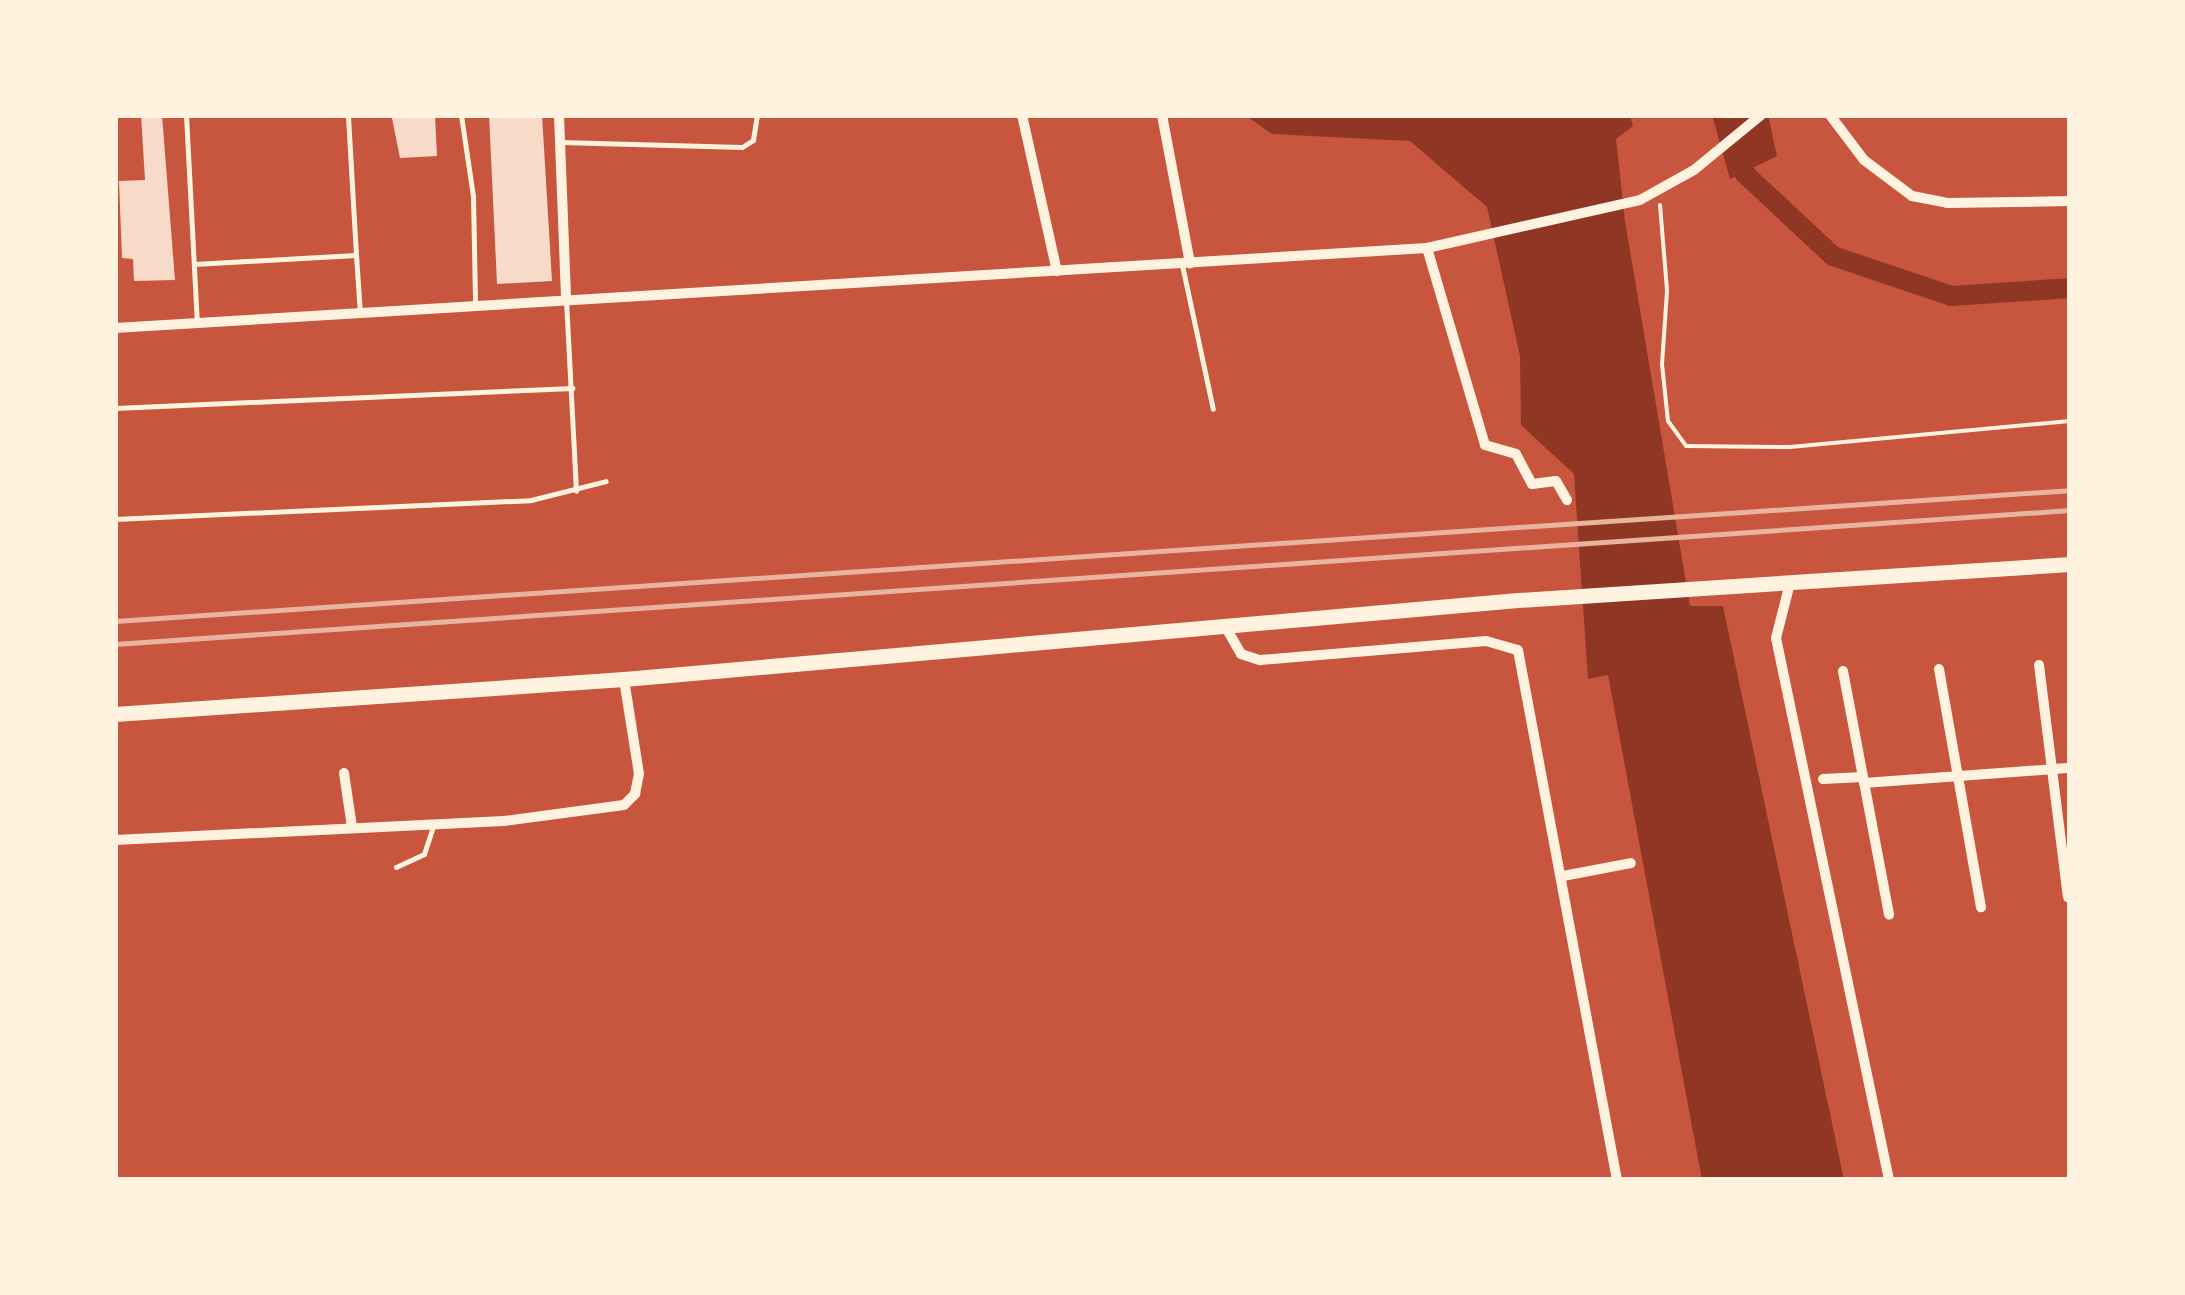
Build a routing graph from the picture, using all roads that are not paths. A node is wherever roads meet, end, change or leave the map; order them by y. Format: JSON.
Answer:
{"nodes":[{"id":1,"x":186,"y":115,"type":"edge"},
{"id":2,"x":348,"y":115,"type":"edge"},
{"id":3,"x":461,"y":115,"type":"edge"},
{"id":4,"x":559,"y":115,"type":"edge"},
{"id":5,"x":757,"y":115,"type":"edge"},
{"id":6,"x":1022,"y":115,"type":"edge"},
{"id":7,"x":1162,"y":115,"type":"edge"},
{"id":8,"x":1761,"y":115,"type":"edge"},
{"id":9,"x":1830,"y":115,"type":"edge"},
{"id":10,"x":1960,"y":115,"type":"edge"},
{"id":11,"x":2040,"y":115,"type":"edge"},
{"id":12,"x":560,"y":142,"type":"junction"},
{"id":13,"x":2070,"y":201,"type":"edge"},
{"id":14,"x":1427,"y":248,"type":"junction"},
{"id":15,"x":356,"y":254,"type":"junction"},
{"id":16,"x":194,"y":264,"type":"junction"},
{"id":17,"x":1186,"y":264,"type":"junction"},
{"id":18,"x":1056,"y":271,"type":"junction"},
{"id":19,"x":566,"y":300,"type":"junction"},
{"id":20,"x":475,"y":305,"type":"junction"},
{"id":21,"x":360,"y":313,"type":"junction"},
{"id":22,"x":197,"y":324,"type":"junction"},
{"id":23,"x":115,"y":328,"type":"edge"},
{"id":24,"x":572,"y":388,"type":"junction"},
{"id":25,"x":115,"y":408,"type":"edge"},
{"id":26,"x":1213,"y":409,"type":"dead end"},
{"id":27,"x":606,"y":480,"type":"dead end"},
{"id":28,"x":576,"y":491,"type":"junction"},
{"id":29,"x":1567,"y":500,"type":"dead end"},
{"id":30,"x":115,"y":519,"type":"edge"},
{"id":31,"x":2070,"y":564,"type":"edge"},
{"id":32,"x":1790,"y":584,"type":"junction"},
{"id":33,"x":1225,"y":626,"type":"junction"},
{"id":34,"x":2039,"y":665,"type":"dead end"},
{"id":35,"x":1939,"y":669,"type":"dead end"},
{"id":36,"x":1843,"y":671,"type":"dead end"},
{"id":37,"x":624,"y":679,"type":"junction"},
{"id":38,"x":115,"y":714,"type":"edge"},
{"id":39,"x":2070,"y":768,"type":"edge"},
{"id":40,"x":2052,"y":770,"type":"junction"},
{"id":41,"x":344,"y":774,"type":"dead end"},
{"id":42,"x":1959,"y":776,"type":"junction"},
{"id":43,"x":1823,"y":780,"type":"dead end"},
{"id":44,"x":1863,"y":780,"type":"junction"},
{"id":45,"x":434,"y":824,"type":"junction"},
{"id":46,"x":352,"y":827,"type":"junction"},
{"id":47,"x":115,"y":840,"type":"edge"},
{"id":48,"x":1631,"y":863,"type":"dead end"},
{"id":49,"x":396,"y":866,"type":"dead end"},
{"id":50,"x":1563,"y":876,"type":"junction"},
{"id":51,"x":2068,"y":897,"type":"dead end"},
{"id":52,"x":1981,"y":907,"type":"dead end"},
{"id":53,"x":1889,"y":915,"type":"dead end"},
{"id":54,"x":1617,"y":1180,"type":"edge"},
{"id":55,"x":1888,"y":1180,"type":"edge"}],
"edges":[{"from":1,"to":16,"type":"lane"},
{"from":2,"to":15,"type":"lane"},
{"from":3,"to":20,"type":"lane"},
{"from":4,"to":12,"type":"street"},
{"from":5,"to":12,"type":"lane"},
{"from":6,"to":18,"type":"street"},
{"from":7,"to":17,"type":"street"},
{"from":8,"to":14,"type":"street"},
{"from":9,"to":13,"type":"street"},
{"from":10,"to":11,"type":"lane"},
{"from":12,"to":19,"type":"street"},
{"from":14,"to":17,"type":"street"},
{"from":14,"to":29,"type":"street"},
{"from":15,"to":16,"type":"lane"},
{"from":15,"to":21,"type":"lane"},
{"from":16,"to":22,"type":"lane"},
{"from":17,"to":18,"type":"street"},
{"from":17,"to":26,"type":"lane"},
{"from":18,"to":19,"type":"street"},
{"from":19,"to":20,"type":"street"},
{"from":19,"to":24,"type":"lane"},
{"from":20,"to":21,"type":"street"},
{"from":21,"to":22,"type":"street"},
{"from":22,"to":23,"type":"street"},
{"from":24,"to":25,"type":"lane"},
{"from":24,"to":28,"type":"lane"},
{"from":27,"to":28,"type":"lane"},
{"from":28,"to":30,"type":"lane"},
{"from":31,"to":32,"type":"main road"},
{"from":32,"to":33,"type":"main road"},
{"from":32,"to":55,"type":"street"},
{"from":33,"to":37,"type":"main road"},
{"from":33,"to":50,"type":"street"},
{"from":34,"to":40,"type":"street"},
{"from":35,"to":42,"type":"street"},
{"from":36,"to":44,"type":"street"},
{"from":37,"to":38,"type":"main road"},
{"from":37,"to":45,"type":"street"},
{"from":39,"to":40,"type":"street"},
{"from":40,"to":42,"type":"street"},
{"from":40,"to":51,"type":"street"},
{"from":41,"to":46,"type":"street"},
{"from":42,"to":44,"type":"street"},
{"from":42,"to":52,"type":"street"},
{"from":43,"to":44,"type":"street"},
{"from":44,"to":53,"type":"street"},
{"from":45,"to":46,"type":"street"},
{"from":45,"to":49,"type":"lane"},
{"from":46,"to":47,"type":"street"},
{"from":48,"to":50,"type":"street"},
{"from":50,"to":54,"type":"street"}]}
